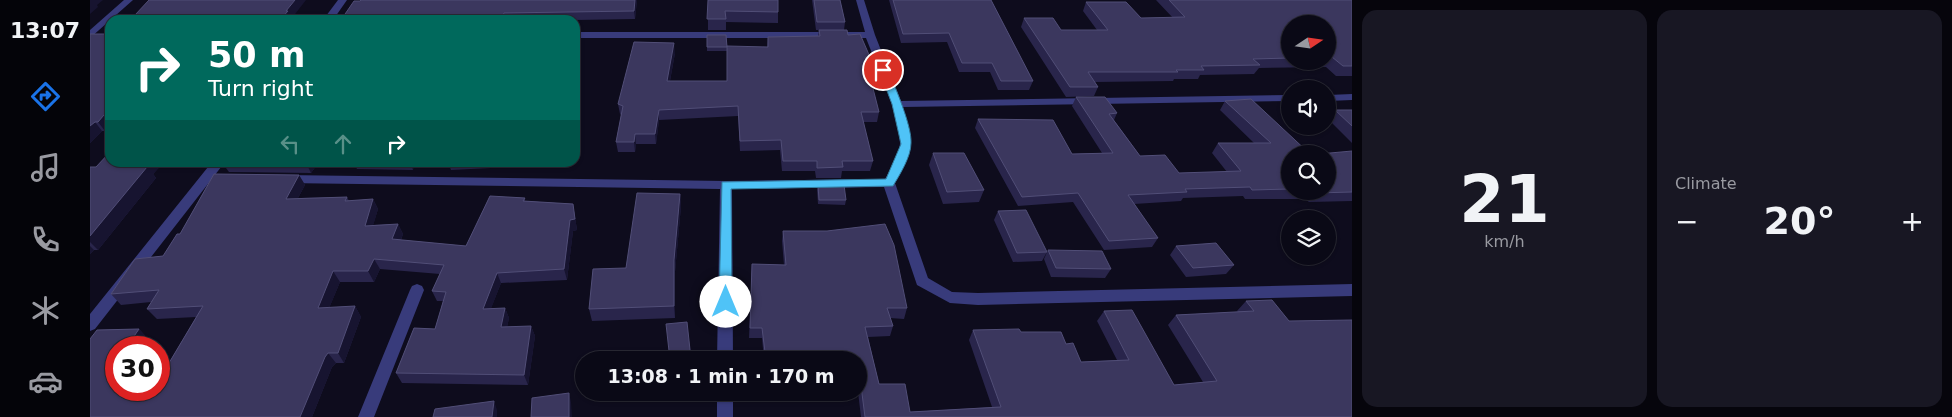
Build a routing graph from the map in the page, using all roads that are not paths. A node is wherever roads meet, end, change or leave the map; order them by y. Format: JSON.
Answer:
{"nodes":[{"id":1,"x":129,"y":0,"type":"edge"},
{"id":2,"x":343,"y":0,"type":"edge"},
{"id":3,"x":860,"y":0,"type":"edge"},
{"id":4,"x":112,"y":15,"type":"edge"},
{"id":5,"x":332,"y":15,"type":"edge"},
{"id":6,"x":105,"y":22,"type":"edge"},
{"id":7,"x":90,"y":35,"type":"edge"},
{"id":8,"x":580,"y":35,"type":"edge"},
{"id":9,"x":870,"y":35,"type":"junction"},
{"id":10,"x":1352,"y":97,"type":"edge"},
{"id":11,"x":1281,"y":98,"type":"edge"},
{"id":12,"x":1336,"y":98,"type":"edge"},
{"id":13,"x":897,"y":104,"type":"junction"},
{"id":14,"x":215,"y":167,"type":"edge"},
{"id":15,"x":207,"y":178,"type":"junction"},
{"id":16,"x":227,"y":178,"type":"edge"},
{"id":17,"x":275,"y":178,"type":"edge"},
{"id":18,"x":889,"y":183,"type":"junction"},
{"id":19,"x":726,"y":185,"type":"junction"},
{"id":20,"x":417,"y":290,"type":"dead end"},
{"id":21,"x":1352,"y":290,"type":"edge"},
{"id":22,"x":90,"y":324,"type":"edge"},
{"id":23,"x":725,"y":351,"type":"edge"},
{"id":24,"x":725,"y":401,"type":"edge"},
{"id":25,"x":366,"y":417,"type":"edge"},
{"id":26,"x":725,"y":417,"type":"edge"}],
"edges":[{"from":1,"to":4,"type":"street"},
{"from":2,"to":5,"type":"street"},
{"from":3,"to":9,"type":"street"},
{"from":6,"to":7,"type":"street"},
{"from":8,"to":9,"type":"street"},
{"from":9,"to":13,"type":"street"},
{"from":10,"to":12,"type":"street"},
{"from":11,"to":13,"type":"street"},
{"from":13,"to":18,"type":"street"},
{"from":14,"to":15,"type":"street"},
{"from":15,"to":16,"type":"street"},
{"from":15,"to":22,"type":"street"},
{"from":17,"to":19,"type":"street"},
{"from":18,"to":19,"type":"street"},
{"from":18,"to":21,"type":"street"},
{"from":19,"to":23,"type":"street"},
{"from":20,"to":25,"type":"street"},
{"from":24,"to":26,"type":"street"}]}
